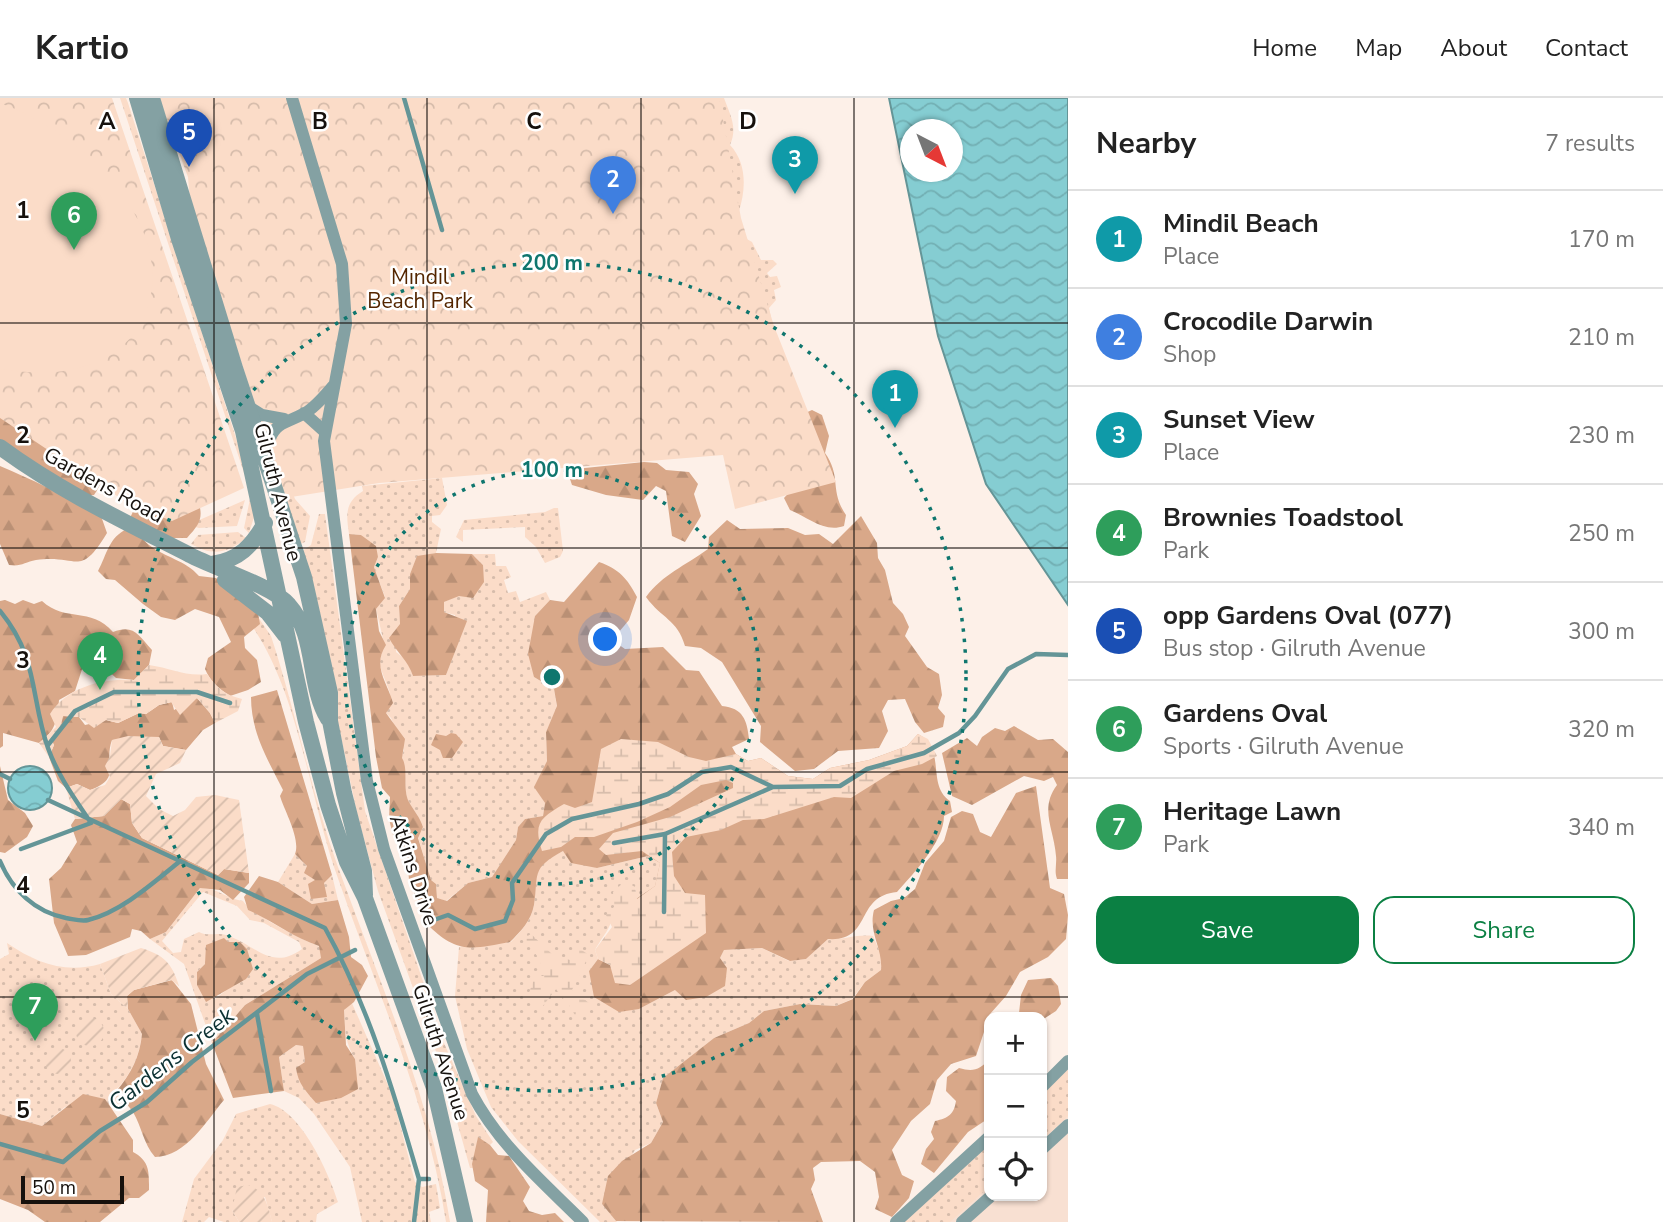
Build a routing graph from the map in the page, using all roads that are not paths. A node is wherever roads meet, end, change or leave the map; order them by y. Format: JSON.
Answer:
{"nodes":[{"id":1,"x":137,"y":98,"type":"edge"},
{"id":2,"x":152,"y":98,"type":"edge"},
{"id":3,"x":292,"y":98,"type":"edge"},
{"id":4,"x":334,"y":385,"type":"junction"},
{"id":5,"x":232,"y":396,"type":"junction"},
{"id":6,"x":249,"y":407,"type":"junction"},
{"id":7,"x":304,"y":413,"type":"junction"},
{"id":8,"x":284,"y":419,"type":"junction"},
{"id":9,"x":324,"y":431,"type":"junction"},
{"id":10,"x":0,"y":447,"type":"edge"},
{"id":11,"x":264,"y":449,"type":"junction"},
{"id":12,"x":265,"y":523,"type":"junction"},
{"id":13,"x":190,"y":555,"type":"junction"},
{"id":14,"x":212,"y":565,"type":"junction"},
{"id":15,"x":282,"y":598,"type":"junction"},
{"id":16,"x":289,"y":640,"type":"junction"},
{"id":17,"x":330,"y":722,"type":"junction"},
{"id":18,"x":365,"y":898,"type":"junction"},
{"id":19,"x":1068,"y":1061,"type":"edge"},
{"id":20,"x":1047,"y":1082,"type":"edge"},
{"id":21,"x":1068,"y":1125,"type":"edge"},
{"id":22,"x":988,"y":1138,"type":"edge"},
{"id":23,"x":1047,"y":1144,"type":"edge"},
{"id":24,"x":985,"y":1201,"type":"edge"},
{"id":25,"x":466,"y":1222,"type":"edge"},
{"id":26,"x":583,"y":1222,"type":"edge"},
{"id":27,"x":896,"y":1222,"type":"edge"},
{"id":28,"x":962,"y":1222,"type":"edge"}],
"edges":[{"from":1,"to":5,"type":"street","name":"Gilruth Avenue"},
{"from":2,"to":6,"type":"street","name":"Gilruth Avenue"},
{"from":3,"to":4,"type":"street","name":"Atkins Drive"},
{"from":4,"to":7,"type":"street"},
{"from":4,"to":9,"type":"street","name":"Atkins Drive"},
{"from":5,"to":6,"type":"street"},
{"from":5,"to":12,"type":"street","name":"Gilruth Avenue"},
{"from":6,"to":8,"type":"street"},
{"from":6,"to":11,"type":"street","name":"Gilruth Avenue"},
{"from":7,"to":8,"type":"street"},
{"from":7,"to":9,"type":"street"},
{"from":8,"to":11,"type":"street"},
{"from":9,"to":26,"type":"street","name":"Atkins Drive"},
{"from":10,"to":13,"type":"street","name":"Gardens Road"},
{"from":11,"to":17,"type":"street","name":"Gilruth Avenue"},
{"from":12,"to":14,"type":"street"},
{"from":12,"to":15,"type":"street","name":"Gilruth Avenue"},
{"from":13,"to":14,"type":"street","name":"Gardens Road"},
{"from":13,"to":16,"type":"street","name":"Gardens Road"},
{"from":14,"to":15,"type":"street","name":"Gardens Road"},
{"from":15,"to":16,"type":"street","name":"Gilruth Avenue"},
{"from":15,"to":17,"type":"street","name":"Gardens Road"},
{"from":16,"to":18,"type":"street","name":"Gilruth Avenue"},
{"from":17,"to":18,"type":"street","name":"Gilruth Avenue"},
{"from":18,"to":25,"type":"street","name":"Gilruth Avenue"},
{"from":19,"to":20,"type":"street"},
{"from":21,"to":23,"type":"street"},
{"from":22,"to":27,"type":"street"},
{"from":24,"to":28,"type":"street"}]}
